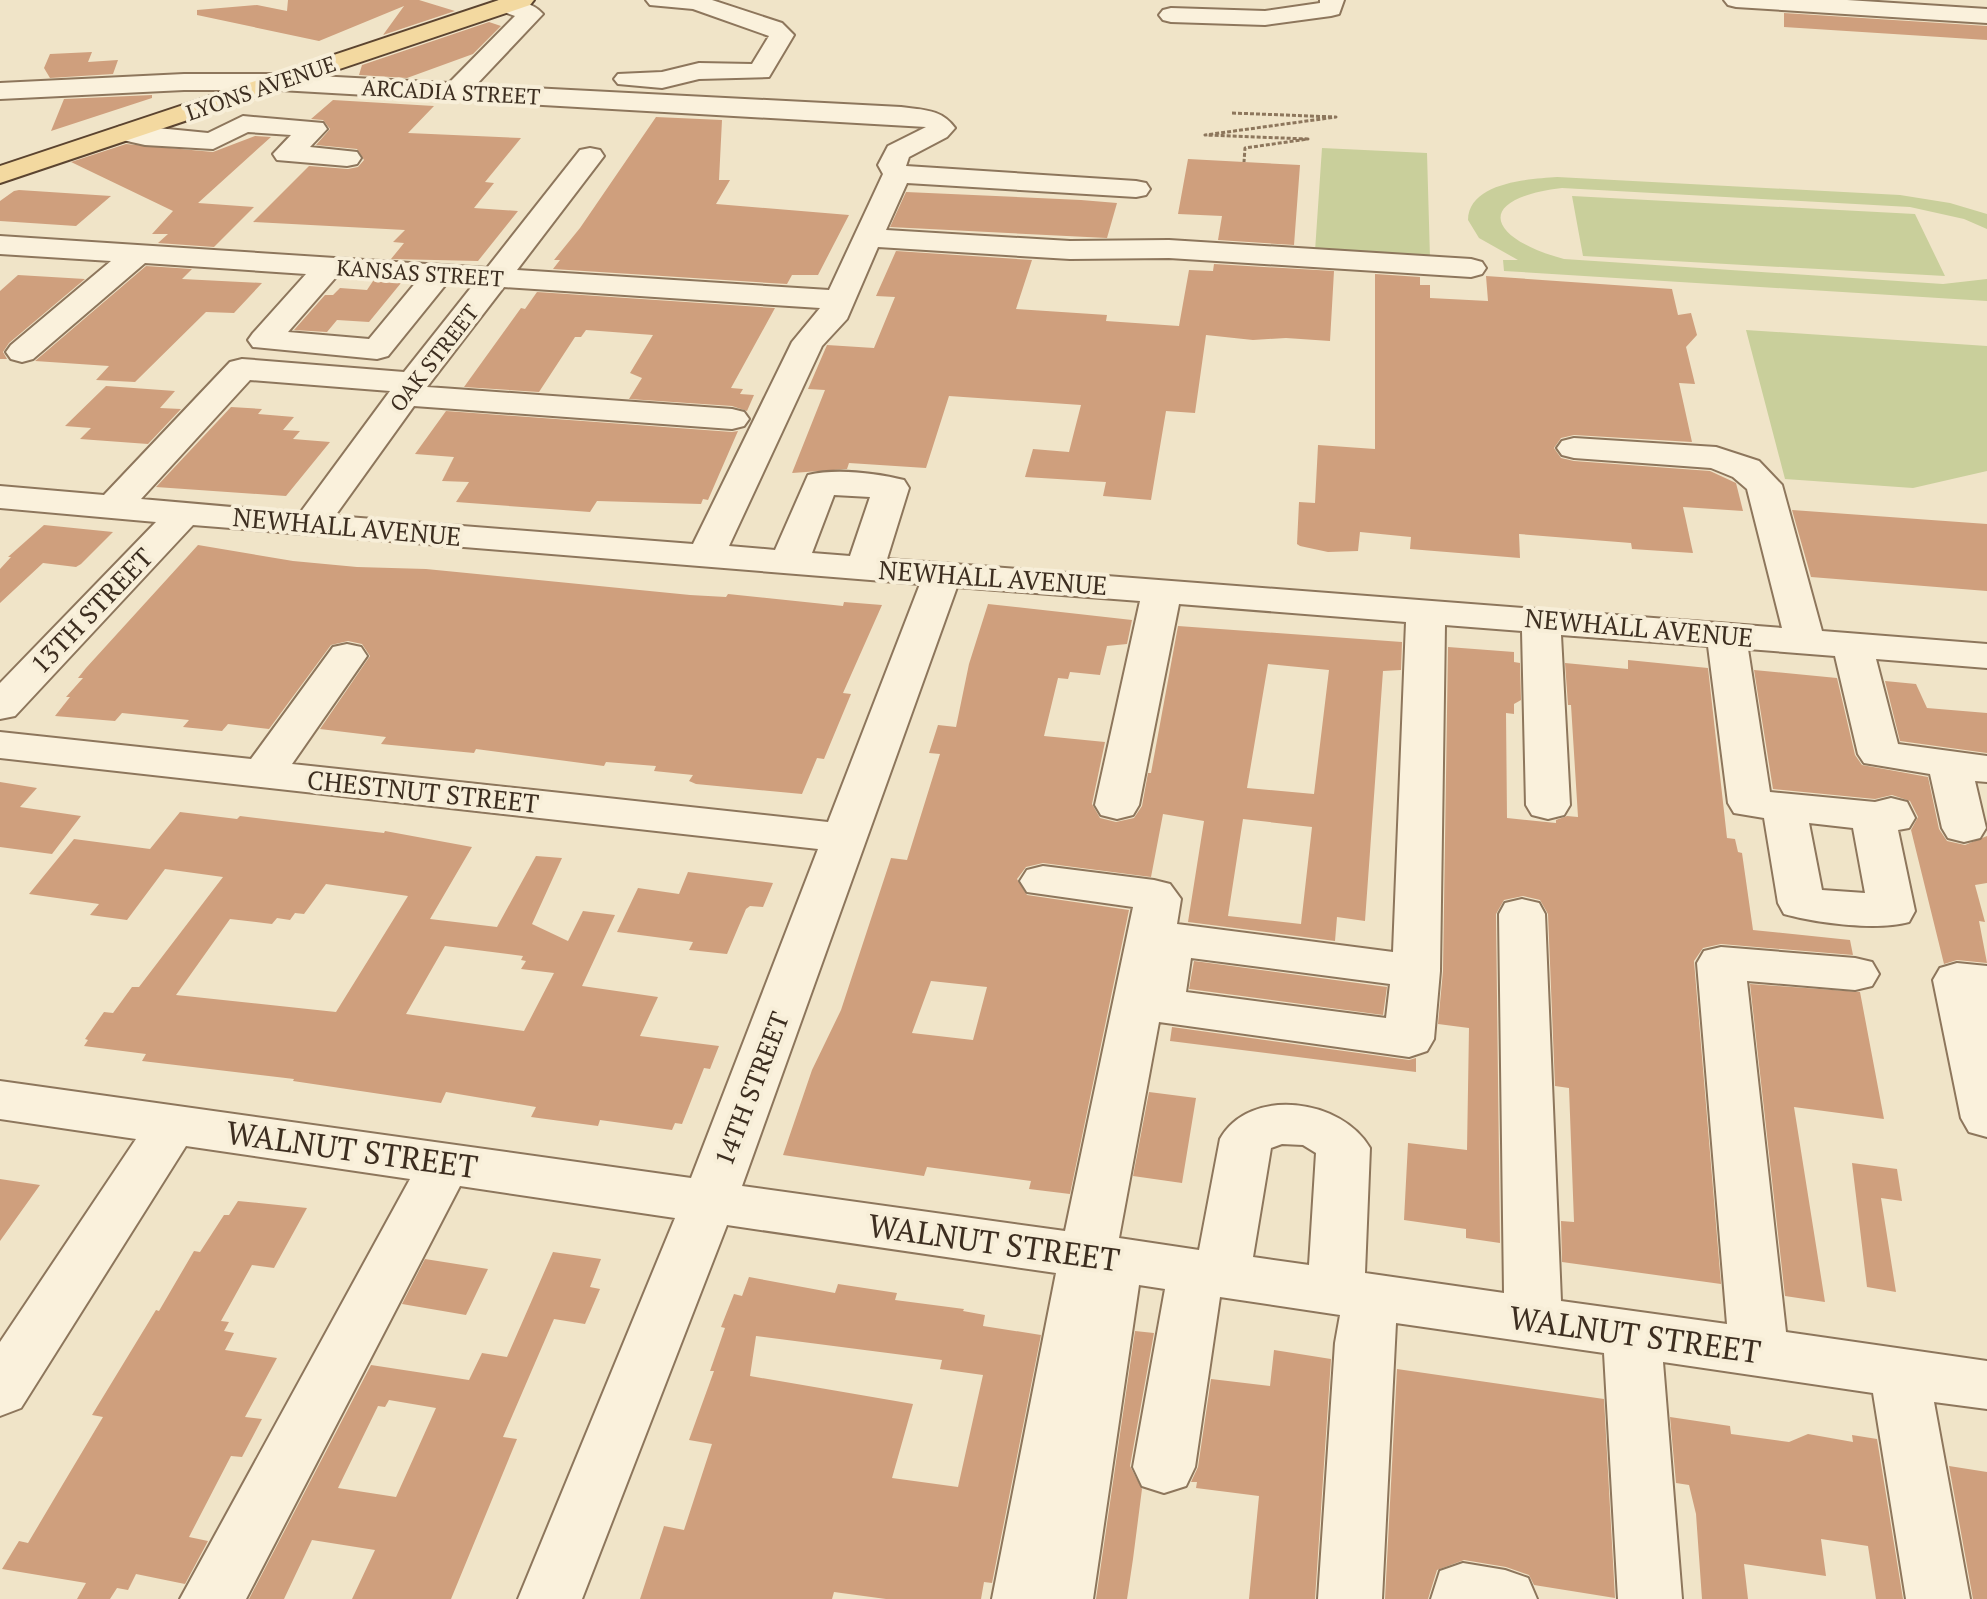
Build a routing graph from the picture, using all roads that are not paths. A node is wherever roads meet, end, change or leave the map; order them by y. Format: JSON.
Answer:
{"nodes":[{"id":1,"x":474,"y":0,"type":"edge"},
{"id":2,"x":658,"y":0,"type":"edge"},
{"id":3,"x":1332,"y":0,"type":"edge"},
{"id":4,"x":1736,"y":0,"type":"edge"},
{"id":5,"x":515,"y":2,"type":"edge"},
{"id":6,"x":1171,"y":15,"type":"dead end"},
{"id":7,"x":1987,"y":16,"type":"edge"},
{"id":8,"x":227,"y":82,"type":"junction"},
{"id":9,"x":280,"y":82,"type":"junction"},
{"id":10,"x":330,"y":84,"type":"junction"},
{"id":11,"x":0,"y":91,"type":"edge"},
{"id":12,"x":455,"y":92,"type":"junction"},
{"id":13,"x":526,"y":96,"type":"junction"},
{"id":14,"x":186,"y":113,"type":"junction"},
{"id":15,"x":292,"y":114,"type":"dead end"},
{"id":16,"x":240,"y":119,"type":"junction"},
{"id":17,"x":127,"y":133,"type":"junction"},
{"id":18,"x":590,"y":156,"type":"dead end"},
{"id":19,"x":0,"y":157,"type":"edge"},
{"id":20,"x":347,"y":158,"type":"dead end"},
{"id":21,"x":897,"y":174,"type":"junction"},
{"id":22,"x":0,"y":175,"type":"edge"},
{"id":23,"x":1136,"y":189,"type":"dead end"},
{"id":24,"x":870,"y":238,"type":"junction"},
{"id":25,"x":0,"y":245,"type":"edge"},
{"id":26,"x":33,"y":247,"type":"junction"},
{"id":27,"x":138,"y":254,"type":"junction"},
{"id":28,"x":329,"y":267,"type":"junction"},
{"id":29,"x":1471,"y":268,"type":"dead end"},
{"id":30,"x":439,"y":274,"type":"junction"},
{"id":31,"x":0,"y":276,"type":"edge"},
{"id":32,"x":497,"y":278,"type":"junction"},
{"id":33,"x":840,"y":300,"type":"junction"},
{"id":34,"x":377,"y":349,"type":"junction"},
{"id":35,"x":22,"y":352,"type":"dead end"},
{"id":36,"x":437,"y":353,"type":"junction"},
{"id":37,"x":404,"y":396,"type":"junction"},
{"id":38,"x":732,"y":419,"type":"dead end"},
{"id":39,"x":1574,"y":448,"type":"dead end"},
{"id":40,"x":0,"y":497,"type":"edge"},
{"id":41,"x":112,"y":508,"type":"junction"},
{"id":42,"x":184,"y":514,"type":"junction"},
{"id":43,"x":310,"y":525,"type":"junction"},
{"id":44,"x":706,"y":555,"type":"junction"},
{"id":45,"x":789,"y":562,"type":"junction"},
{"id":46,"x":865,"y":568,"type":"junction"},
{"id":47,"x":943,"y":574,"type":"junction"},
{"id":48,"x":1162,"y":591,"type":"junction"},
{"id":49,"x":1426,"y":612,"type":"junction"},
{"id":50,"x":1541,"y":621,"type":"junction"},
{"id":51,"x":1726,"y":635,"type":"junction"},
{"id":52,"x":1805,"y":642,"type":"junction"},
{"id":53,"x":1852,"y":645,"type":"junction"},
{"id":54,"x":347,"y":656,"type":"dead end"},
{"id":55,"x":1987,"y":656,"type":"edge"},
{"id":56,"x":0,"y":707,"type":"edge"},
{"id":57,"x":0,"y":745,"type":"edge"},
{"id":58,"x":1879,"y":754,"type":"junction"},
{"id":59,"x":1969,"y":768,"type":"edge"},
{"id":60,"x":263,"y":774,"type":"junction"},
{"id":61,"x":1117,"y":805,"type":"dead end"},
{"id":62,"x":1548,"y":805,"type":"dead end"},
{"id":63,"x":1784,"y":807,"type":"junction"},
{"id":64,"x":1873,"y":816,"type":"junction"},
{"id":65,"x":1964,"y":828,"type":"dead end"},
{"id":66,"x":846,"y":838,"type":"junction"},
{"id":67,"x":1043,"y":881,"type":"dead end"},
{"id":68,"x":1522,"y":914,"type":"dead end"},
{"id":69,"x":1416,"y":971,"type":"junction"},
{"id":70,"x":1855,"y":974,"type":"dead end"},
{"id":71,"x":1987,"y":983,"type":"edge"},
{"id":72,"x":0,"y":1100,"type":"edge"},
{"id":73,"x":1987,"y":1118,"type":"edge"},
{"id":74,"x":173,"y":1124,"type":"junction"},
{"id":75,"x":445,"y":1163,"type":"junction"},
{"id":76,"x":709,"y":1202,"type":"junction"},
{"id":77,"x":1101,"y":1258,"type":"junction"},
{"id":78,"x":1209,"y":1273,"type":"junction"},
{"id":79,"x":1353,"y":1294,"type":"junction"},
{"id":80,"x":1533,"y":1320,"type":"junction"},
{"id":81,"x":1632,"y":1334,"type":"junction"},
{"id":82,"x":1759,"y":1352,"type":"junction"},
{"id":83,"x":1899,"y":1373,"type":"junction"},
{"id":84,"x":1987,"y":1385,"type":"edge"},
{"id":85,"x":0,"y":1391,"type":"edge"},
{"id":86,"x":1164,"y":1467,"type":"dead end"},
{"id":87,"x":212,"y":1599,"type":"edge"},
{"id":88,"x":550,"y":1599,"type":"edge"},
{"id":89,"x":1024,"y":1599,"type":"edge"},
{"id":90,"x":1061,"y":1599,"type":"edge"},
{"id":91,"x":1350,"y":1599,"type":"edge"},
{"id":92,"x":1463,"y":1599,"type":"edge"},
{"id":93,"x":1505,"y":1599,"type":"edge"},
{"id":94,"x":1650,"y":1599,"type":"edge"},
{"id":95,"x":1938,"y":1599,"type":"edge"}],
"edges":[{"from":1,"to":8,"type":"main road","name":"LYONS AVENUE"},
{"from":2,"to":13,"type":"street"},
{"from":3,"to":6,"type":"street"},
{"from":4,"to":7,"type":"street"},
{"from":5,"to":9,"type":"main road","name":"LYONS AVENUE"},
{"from":5,"to":12,"type":"street"},
{"from":8,"to":9,"type":"street","name":"ARCADIA STREET"},
{"from":8,"to":11,"type":"street","name":"ARCADIA STREET"},
{"from":8,"to":19,"type":"main road","name":"LYONS AVENUE"},
{"from":9,"to":10,"type":"street","name":"ARCADIA STREET"},
{"from":9,"to":14,"type":"main road","name":"LYONS AVENUE"},
{"from":10,"to":12,"type":"street","name":"ARCADIA STREET"},
{"from":10,"to":16,"type":"street"},
{"from":12,"to":13,"type":"street","name":"ARCADIA STREET"},
{"from":13,"to":21,"type":"street","name":"ARCADIA STREET"},
{"from":14,"to":16,"type":"street"},
{"from":14,"to":17,"type":"main road","name":"LYONS AVENUE"},
{"from":15,"to":16,"type":"street"},
{"from":16,"to":17,"type":"street"},
{"from":16,"to":20,"type":"street"},
{"from":17,"to":22,"type":"main road","name":"LYONS AVENUE"},
{"from":18,"to":32,"type":"street","name":"OAK STREET"},
{"from":21,"to":23,"type":"street"},
{"from":21,"to":24,"type":"street"},
{"from":24,"to":29,"type":"street"},
{"from":24,"to":33,"type":"street"},
{"from":25,"to":26,"type":"street","name":"KANSAS STREET"},
{"from":26,"to":27,"type":"street","name":"KANSAS STREET"},
{"from":26,"to":31,"type":"street"},
{"from":27,"to":28,"type":"street","name":"KANSAS STREET"},
{"from":27,"to":35,"type":"street"},
{"from":28,"to":30,"type":"street","name":"KANSAS STREET"},
{"from":28,"to":34,"type":"street"},
{"from":30,"to":32,"type":"street","name":"KANSAS STREET"},
{"from":30,"to":34,"type":"street"},
{"from":32,"to":33,"type":"street","name":"KANSAS STREET"},
{"from":32,"to":36,"type":"street","name":"OAK STREET"},
{"from":33,"to":44,"type":"street"},
{"from":34,"to":36,"type":"street"},
{"from":36,"to":37,"type":"street","name":"OAK STREET"},
{"from":37,"to":38,"type":"street"},
{"from":37,"to":41,"type":"street"},
{"from":37,"to":43,"type":"street","name":"OAK STREET"},
{"from":39,"to":52,"type":"street"},
{"from":40,"to":41,"type":"street","name":"NEWHALL AVENUE"},
{"from":41,"to":42,"type":"street","name":"NEWHALL AVENUE"},
{"from":42,"to":43,"type":"street","name":"NEWHALL AVENUE"},
{"from":42,"to":56,"type":"street","name":"13TH STREET"},
{"from":43,"to":44,"type":"street","name":"NEWHALL AVENUE"},
{"from":44,"to":45,"type":"street","name":"NEWHALL AVENUE"},
{"from":45,"to":46,"type":"street","name":"NEWHALL AVENUE"},
{"from":45,"to":46,"type":"street"},
{"from":46,"to":47,"type":"street","name":"NEWHALL AVENUE"},
{"from":47,"to":48,"type":"street","name":"NEWHALL AVENUE"},
{"from":47,"to":66,"type":"street","name":"14TH STREET"},
{"from":48,"to":49,"type":"street","name":"NEWHALL AVENUE"},
{"from":48,"to":61,"type":"street"},
{"from":49,"to":50,"type":"street","name":"NEWHALL AVENUE"},
{"from":49,"to":69,"type":"street"},
{"from":50,"to":51,"type":"street","name":"NEWHALL AVENUE"},
{"from":50,"to":62,"type":"street"},
{"from":51,"to":52,"type":"street","name":"NEWHALL AVENUE"},
{"from":51,"to":63,"type":"street"},
{"from":52,"to":53,"type":"street","name":"NEWHALL AVENUE"},
{"from":53,"to":55,"type":"street","name":"NEWHALL AVENUE"},
{"from":53,"to":58,"type":"street"},
{"from":54,"to":60,"type":"street"},
{"from":57,"to":60,"type":"street","name":"CHESTNUT STREET"},
{"from":58,"to":59,"type":"street"},
{"from":58,"to":64,"type":"street"},
{"from":59,"to":65,"type":"street"},
{"from":60,"to":66,"type":"street","name":"CHESTNUT STREET"},
{"from":63,"to":64,"type":"street"},
{"from":63,"to":64,"type":"street"},
{"from":66,"to":76,"type":"street","name":"14TH STREET"},
{"from":67,"to":77,"type":"street"},
{"from":68,"to":80,"type":"street"},
{"from":69,"to":69,"type":"street"},
{"from":70,"to":82,"type":"street"},
{"from":71,"to":73,"type":"street"},
{"from":72,"to":74,"type":"street","name":"WALNUT STREET"},
{"from":74,"to":75,"type":"street","name":"WALNUT STREET"},
{"from":74,"to":85,"type":"street"},
{"from":75,"to":76,"type":"street","name":"WALNUT STREET"},
{"from":75,"to":87,"type":"street"},
{"from":76,"to":77,"type":"street","name":"WALNUT STREET"},
{"from":76,"to":88,"type":"street","name":"14TH STREET"},
{"from":77,"to":78,"type":"street","name":"WALNUT STREET"},
{"from":77,"to":89,"type":"street"},
{"from":77,"to":90,"type":"street"},
{"from":78,"to":79,"type":"street","name":"WALNUT STREET"},
{"from":78,"to":79,"type":"street"},
{"from":78,"to":86,"type":"street"},
{"from":79,"to":80,"type":"street","name":"WALNUT STREET"},
{"from":79,"to":91,"type":"street"},
{"from":80,"to":81,"type":"street","name":"WALNUT STREET"},
{"from":81,"to":82,"type":"street","name":"WALNUT STREET"},
{"from":81,"to":94,"type":"street"},
{"from":82,"to":83,"type":"street","name":"WALNUT STREET"},
{"from":83,"to":84,"type":"street","name":"WALNUT STREET"},
{"from":83,"to":95,"type":"street"},
{"from":92,"to":93,"type":"street"}]}
